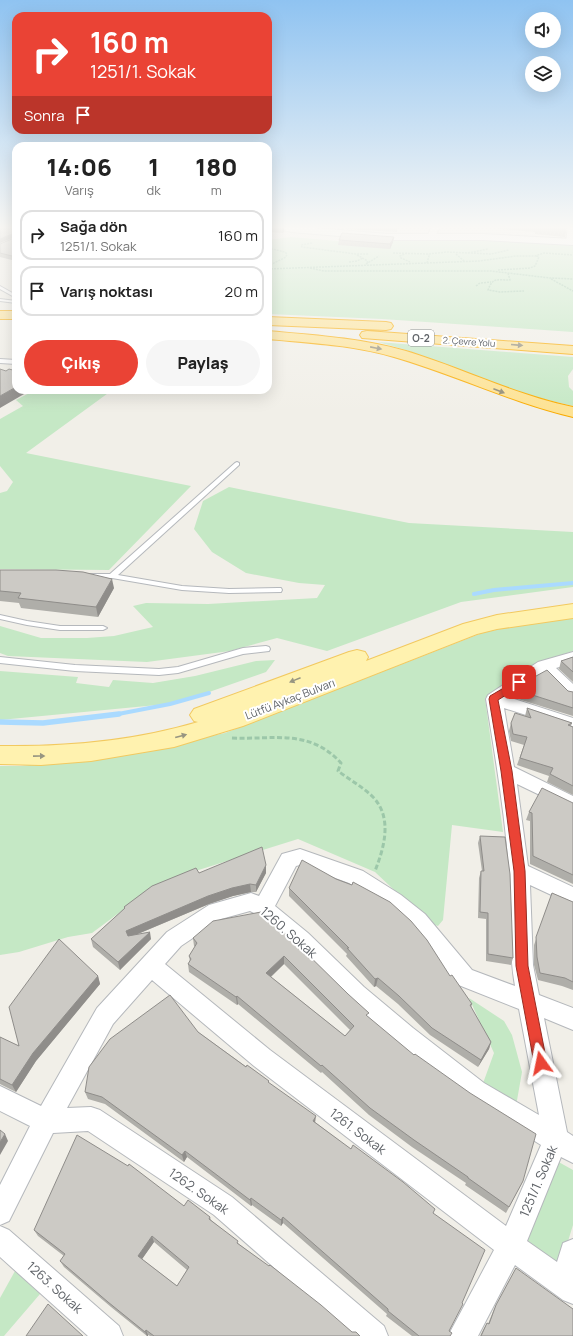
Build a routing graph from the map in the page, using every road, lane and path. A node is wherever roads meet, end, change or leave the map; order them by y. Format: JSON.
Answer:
{"nodes":[{"id":1,"x":2,"y":288,"type":"edge"},
{"id":2,"x":489,"y":288,"type":"edge"},
{"id":3,"x":524,"y":292,"type":"dead end"},
{"id":4,"x":12,"y":294,"type":"edge"},
{"id":5,"x":0,"y":300,"type":"edge"},
{"id":6,"x":12,"y":302,"type":"edge"},
{"id":7,"x":0,"y":315,"type":"edge"},
{"id":8,"x":12,"y":315,"type":"edge"},
{"id":9,"x":272,"y":321,"type":"edge"},
{"id":10,"x":0,"y":325,"type":"edge"},
{"id":11,"x":12,"y":326,"type":"edge"},
{"id":12,"x":272,"y":331,"type":"edge"},
{"id":13,"x":272,"y":336,"type":"edge"},
{"id":14,"x":573,"y":340,"type":"edge"},
{"id":15,"x":573,"y":350,"type":"edge"},
{"id":16,"x":0,"y":361,"type":"edge"},
{"id":17,"x":12,"y":362,"type":"edge"},
{"id":18,"x":12,"y":362,"type":"edge"},
{"id":19,"x":0,"y":365,"type":"edge"},
{"id":20,"x":573,"y":412,"type":"edge"},
{"id":21,"x":237,"y":464,"type":"dead end"},
{"id":22,"x":80,"y":576,"type":"edge"},
{"id":23,"x":112,"y":576,"type":"junction"},
{"id":24,"x":278,"y":590,"type":"dead end"},
{"id":25,"x":573,"y":599,"type":"edge"},
{"id":26,"x":573,"y":611,"type":"edge"},
{"id":27,"x":0,"y":617,"type":"edge"},
{"id":28,"x":103,"y":628,"type":"dead end"},
{"id":29,"x":266,"y":649,"type":"dead end"},
{"id":30,"x":573,"y":657,"type":"edge"},
{"id":31,"x":0,"y":660,"type":"edge"},
{"id":32,"x":544,"y":666,"type":"junction"},
{"id":33,"x":326,"y":674,"type":"junction"},
{"id":34,"x":573,"y":694,"type":"edge"},
{"id":35,"x":494,"y":699,"type":"junction"},
{"id":36,"x":573,"y":724,"type":"edge"},
{"id":37,"x":204,"y":730,"type":"junction"},
{"id":38,"x":0,"y":741,"type":"edge"},
{"id":39,"x":0,"y":755,"type":"edge"},
{"id":40,"x":506,"y":771,"type":"junction"},
{"id":41,"x":573,"y":804,"type":"edge"},
{"id":42,"x":519,"y":871,"type":"junction"},
{"id":43,"x":356,"y":877,"type":"junction"},
{"id":44,"x":573,"y":896,"type":"edge"},
{"id":45,"x":263,"y":908,"type":"junction"},
{"id":46,"x":150,"y":965,"type":"junction"},
{"id":47,"x":529,"y":1003,"type":"junction"},
{"id":48,"x":573,"y":1019,"type":"edge"},
{"id":49,"x":0,"y":1098,"type":"edge"},
{"id":50,"x":46,"y":1121,"type":"junction"},
{"id":51,"x":564,"y":1144,"type":"edge"},
{"id":52,"x":0,"y":1212,"type":"edge"},
{"id":53,"x":0,"y":1239,"type":"edge"},
{"id":54,"x":511,"y":1246,"type":"junction"},
{"id":55,"x":573,"y":1253,"type":"edge"},
{"id":56,"x":568,"y":1286,"type":"edge"},
{"id":57,"x":109,"y":1336,"type":"edge"},
{"id":58,"x":374,"y":1336,"type":"edge"},
{"id":59,"x":462,"y":1336,"type":"edge"}],
"edges":[{"from":1,"to":4,"type":"lane"},
{"from":2,"to":3,"type":"path"},
{"from":5,"to":6,"type":"lane"},
{"from":7,"to":8,"type":"highway"},
{"from":9,"to":14,"type":"highway","name":"2. Çevre Yolu","number":"O-2"},
{"from":10,"to":11,"type":"highway"},
{"from":12,"to":15,"type":"highway","name":"2. Çevre Yolu","number":"O-2","one_way":true},
{"from":13,"to":20,"type":"highway","one_way":true},
{"from":16,"to":17,"type":"lane"},
{"from":18,"to":19,"type":"lane"},
{"from":21,"to":23,"type":"lane"},
{"from":22,"to":23,"type":"lane"},
{"from":23,"to":24,"type":"lane"},
{"from":25,"to":33,"type":"main road","name":"Lütfü Aykaç Bulvarı"},
{"from":26,"to":33,"type":"main road","name":"Lütfü Aykaç Bulvarı"},
{"from":27,"to":28,"type":"lane"},
{"from":29,"to":31,"type":"lane"},
{"from":30,"to":32,"type":"street"},
{"from":32,"to":34,"type":"street"},
{"from":32,"to":35,"type":"street"},
{"from":33,"to":37,"type":"main road","name":"Lütfü Aykaç Bulvarı"},
{"from":33,"to":38,"type":"main road","name":"Lütfü Aykaç Bulvarı","one_way":true},
{"from":35,"to":36,"type":"street"},
{"from":35,"to":40,"type":"street","name":"1251/1. Sokak"},
{"from":39,"to":37,"type":"main road","name":"Lütfü Aykaç Bulvarı","one_way":true},
{"from":37,"to":43,"type":"path"},
{"from":40,"to":41,"type":"street"},
{"from":40,"to":42,"type":"street","name":"1251/1. Sokak"},
{"from":42,"to":44,"type":"street"},
{"from":42,"to":47,"type":"street","name":"1251/1. Sokak"},
{"from":43,"to":45,"type":"street"},
{"from":43,"to":47,"type":"street"},
{"from":45,"to":46,"type":"street","name":"1260. Sokak"},
{"from":45,"to":51,"type":"street","name":"1260. Sokak"},
{"from":46,"to":50,"type":"street","name":"1260. Sokak"},
{"from":46,"to":54,"type":"street","name":"1261. Sokak"},
{"from":47,"to":48,"type":"street"},
{"from":47,"to":51,"type":"street","name":"1251/1. Sokak"},
{"from":49,"to":50,"type":"street","name":"1262. Sokak"},
{"from":50,"to":52,"type":"street","name":"1260. Sokak"},
{"from":50,"to":58,"type":"street","name":"1262. Sokak"},
{"from":51,"to":54,"type":"street","name":"1251/1. Sokak"},
{"from":53,"to":57,"type":"street","name":"1263. Sokak"},
{"from":54,"to":56,"type":"street","name":"1261. Sokak"},
{"from":54,"to":59,"type":"street","name":"1251/1. Sokak"},
{"from":55,"to":56,"type":"street"}]}
